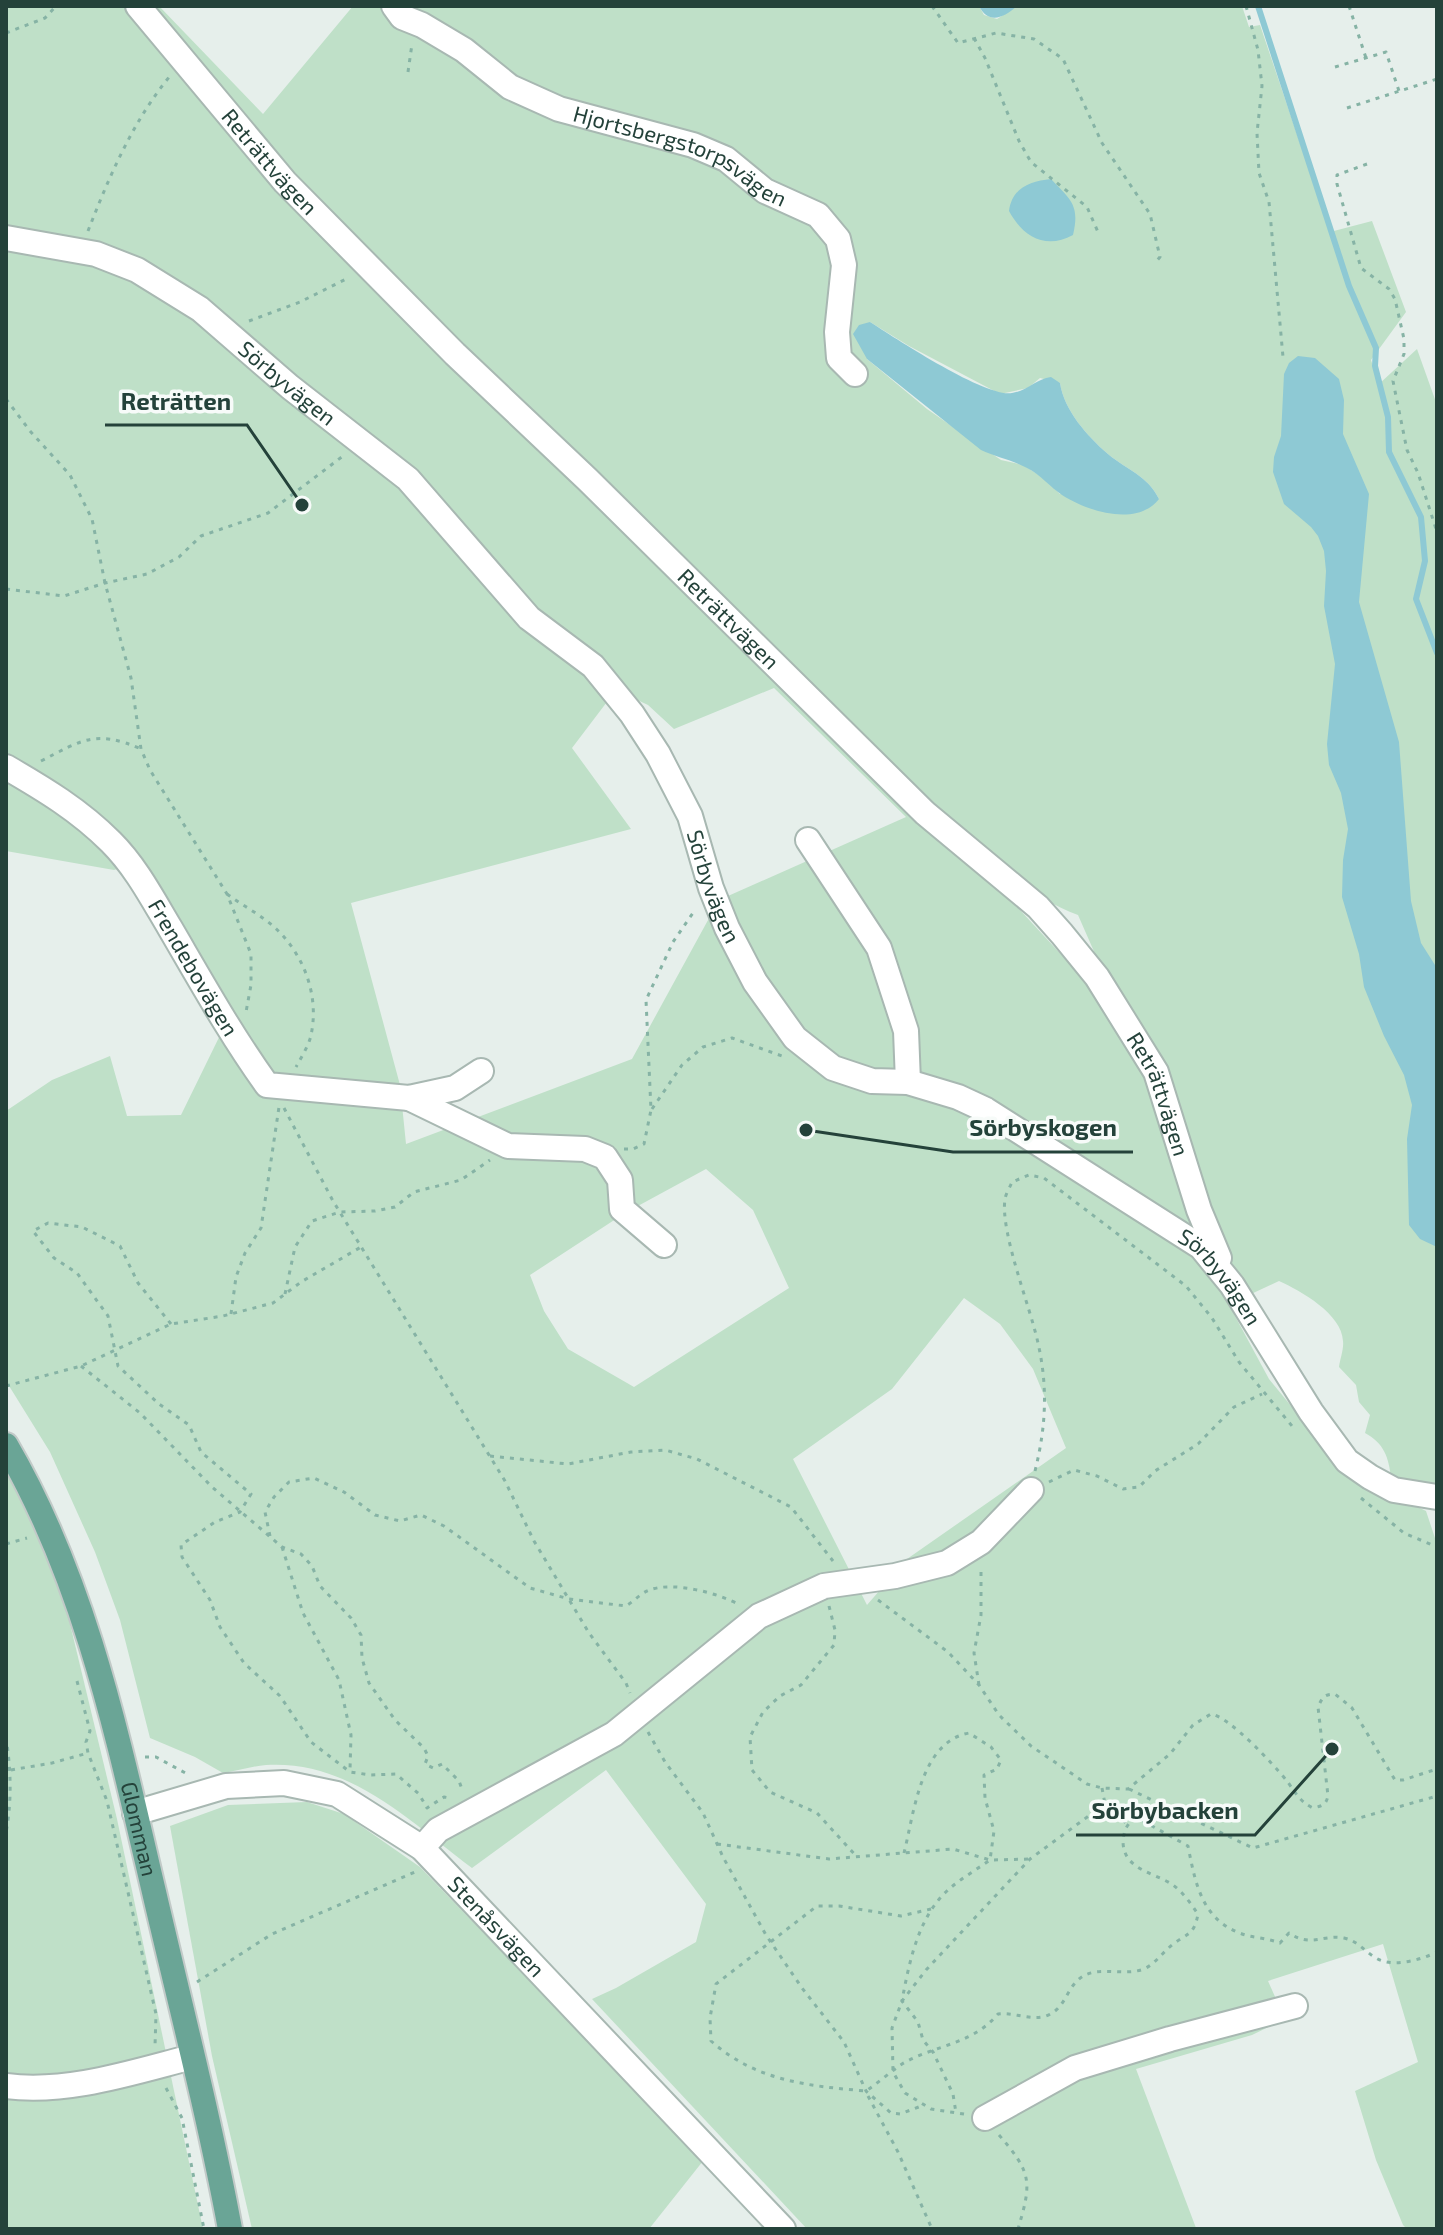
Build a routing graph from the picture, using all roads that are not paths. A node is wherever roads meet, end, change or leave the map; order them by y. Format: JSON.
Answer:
{"nodes":[{"id":1,"x":138,"y":6,"type":"edge"},
{"id":2,"x":394,"y":6,"type":"edge"},
{"id":3,"x":6,"y":238,"type":"edge"},
{"id":4,"x":855,"y":374,"type":"dead end"},
{"id":5,"x":11,"y":770,"type":"edge"},
{"id":6,"x":808,"y":840,"type":"dead end"},
{"id":7,"x":481,"y":1071,"type":"dead end"},
{"id":8,"x":908,"y":1082,"type":"junction"},
{"id":9,"x":409,"y":1098,"type":"junction"},
{"id":10,"x":664,"y":1245,"type":"dead end"},
{"id":11,"x":1232,"y":1285,"type":"junction"},
{"id":12,"x":6,"y":1445,"type":"edge"},
{"id":13,"x":1031,"y":1490,"type":"road end"},
{"id":14,"x":1437,"y":1497,"type":"edge"},
{"id":15,"x":135,"y":1813,"type":"junction"},
{"id":16,"x":429,"y":1856,"type":"junction"},
{"id":17,"x":1295,"y":2006,"type":"dead end"},
{"id":18,"x":192,"y":2057,"type":"junction"},
{"id":19,"x":6,"y":2086,"type":"edge"},
{"id":20,"x":985,"y":2118,"type":"road end"},
{"id":21,"x":230,"y":2229,"type":"edge"},
{"id":22,"x":783,"y":2229,"type":"edge"}],
"edges":[{"from":1,"to":11,"type":"street","name":"Reträttvägen"},
{"from":2,"to":4,"type":"street","name":"Hjortsbergstorpsvägen"},
{"from":3,"to":8,"type":"street","name":"Sörbyvägen"},
{"from":5,"to":9,"type":"street","name":"Frendebovägen"},
{"from":6,"to":8,"type":"street"},
{"from":7,"to":9,"type":"street"},
{"from":8,"to":11,"type":"street","name":"Sörbyvägen"},
{"from":9,"to":10,"type":"street"},
{"from":11,"to":14,"type":"street","name":"Sörbyvägen"},
{"from":12,"to":15,"type":"main road","name":"Glomman"},
{"from":13,"to":16,"type":"street"},
{"from":15,"to":16,"type":"street","name":"Stenåsvägen"},
{"from":15,"to":18,"type":"main road","name":"Glomman"},
{"from":16,"to":22,"type":"street","name":"Stenåsvägen"},
{"from":17,"to":20,"type":"street"},
{"from":18,"to":19,"type":"street"},
{"from":18,"to":21,"type":"main road","name":"Glomman"}]}
